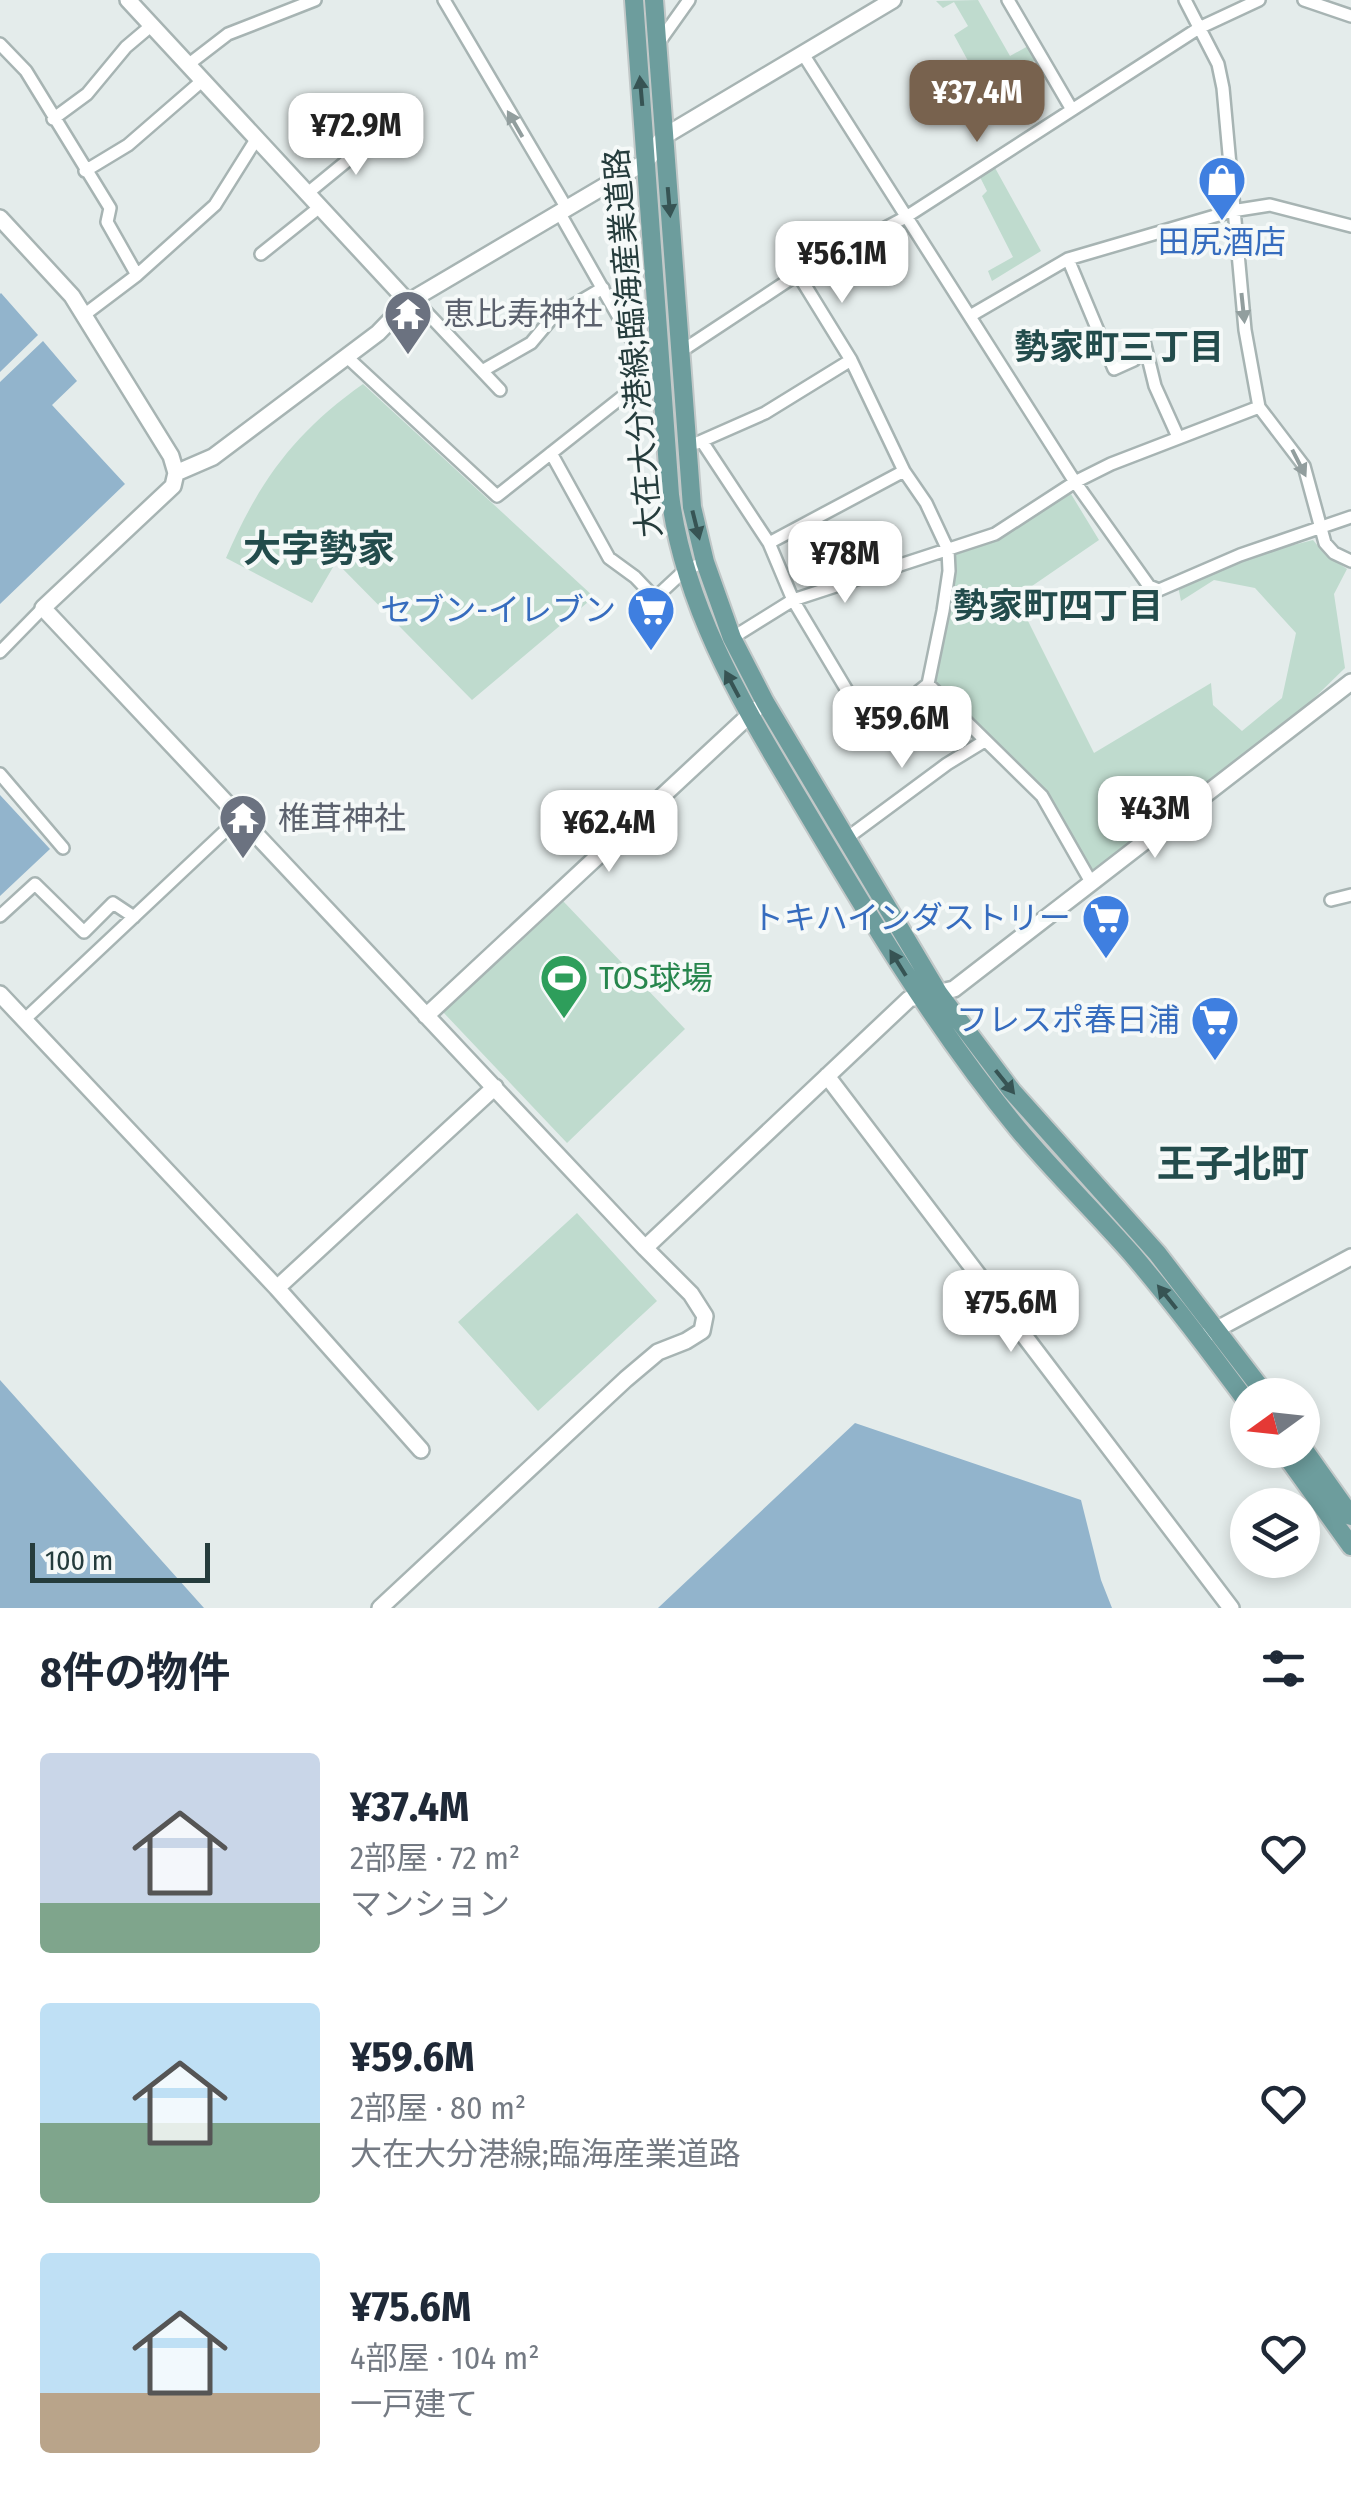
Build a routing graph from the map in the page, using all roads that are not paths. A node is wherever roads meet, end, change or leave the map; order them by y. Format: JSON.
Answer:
{"nodes":[{"id":1,"x":128,"y":0,"type":"edge"},
{"id":2,"x":315,"y":0,"type":"edge"},
{"id":3,"x":634,"y":0,"type":"edge"},
{"id":4,"x":654,"y":0,"type":"edge"},
{"id":5,"x":689,"y":0,"type":"edge"},
{"id":6,"x":893,"y":0,"type":"edge"},
{"id":7,"x":1008,"y":0,"type":"edge"},
{"id":8,"x":1185,"y":0,"type":"edge"},
{"id":9,"x":1258,"y":0,"type":"edge"},
{"id":10,"x":1304,"y":0,"type":"edge"},
{"id":11,"x":449,"y":2,"type":"edge"},
{"id":12,"x":1351,"y":16,"type":"edge"},
{"id":13,"x":152,"y":25,"type":"junction"},
{"id":14,"x":1200,"y":28,"type":"junction"},
{"id":15,"x":0,"y":44,"type":"edge"},
{"id":16,"x":655,"y":48,"type":"junction"},
{"id":17,"x":803,"y":54,"type":"junction"},
{"id":18,"x":188,"y":64,"type":"junction"},
{"id":19,"x":203,"y":80,"type":"junction"},
{"id":20,"x":1071,"y":108,"type":"junction"},
{"id":21,"x":53,"y":119,"type":"junction"},
{"id":22,"x":381,"y":134,"type":"dead end"},
{"id":23,"x":257,"y":138,"type":"junction"},
{"id":24,"x":663,"y":138,"type":"junction"},
{"id":25,"x":646,"y":162,"type":"junction"},
{"id":26,"x":86,"y":172,"type":"junction"},
{"id":27,"x":308,"y":192,"type":"junction"},
{"id":28,"x":321,"y":206,"type":"junction"},
{"id":29,"x":562,"y":210,"type":"junction"},
{"id":30,"x":1232,"y":211,"type":"junction"},
{"id":31,"x":906,"y":216,"type":"junction"},
{"id":32,"x":0,"y":218,"type":"edge"},
{"id":33,"x":1351,"y":226,"type":"edge"},
{"id":34,"x":262,"y":254,"type":"dead end"},
{"id":35,"x":1068,"y":259,"type":"junction"},
{"id":36,"x":137,"y":274,"type":"junction"},
{"id":37,"x":798,"y":274,"type":"junction"},
{"id":38,"x":603,"y":288,"type":"junction"},
{"id":39,"x":411,"y":300,"type":"junction"},
{"id":40,"x":84,"y":315,"type":"junction"},
{"id":41,"x":970,"y":316,"type":"junction"},
{"id":42,"x":680,"y":352,"type":"junction"},
{"id":43,"x":346,"y":357,"type":"junction"},
{"id":44,"x":851,"y":360,"type":"junction"},
{"id":45,"x":655,"y":370,"type":"junction"},
{"id":46,"x":482,"y":371,"type":"junction"},
{"id":47,"x":500,"y":390,"type":"dead end"},
{"id":48,"x":1259,"y":407,"type":"junction"},
{"id":49,"x":1178,"y":437,"type":"junction"},
{"id":50,"x":695,"y":443,"type":"junction"},
{"id":51,"x":551,"y":453,"type":"junction"},
{"id":52,"x":904,"y":472,"type":"junction"},
{"id":53,"x":176,"y":473,"type":"junction"},
{"id":54,"x":1075,"y":482,"type":"junction"},
{"id":55,"x":1351,"y":517,"type":"edge"},
{"id":56,"x":1320,"y":528,"type":"junction"},
{"id":57,"x":769,"y":543,"type":"junction"},
{"id":58,"x":948,"y":550,"type":"junction"},
{"id":59,"x":1351,"y":561,"type":"edge"},
{"id":60,"x":705,"y":562,"type":"junction"},
{"id":61,"x":685,"y":570,"type":"junction"},
{"id":62,"x":794,"y":600,"type":"junction"},
{"id":63,"x":43,"y":608,"type":"junction"},
{"id":64,"x":732,"y":638,"type":"junction"},
{"id":65,"x":0,"y":652,"type":"edge"},
{"id":66,"x":1351,"y":682,"type":"edge"},
{"id":67,"x":928,"y":684,"type":"junction"},
{"id":68,"x":765,"y":702,"type":"junction"},
{"id":69,"x":749,"y":714,"type":"junction"},
{"id":70,"x":983,"y":742,"type":"junction"},
{"id":71,"x":0,"y":774,"type":"edge"},
{"id":72,"x":240,"y":817,"type":"junction"},
{"id":73,"x":847,"y":838,"type":"junction"},
{"id":74,"x":62,"y":848,"type":"dead end"},
{"id":75,"x":1091,"y":882,"type":"junction"},
{"id":76,"x":1351,"y":895,"type":"edge"},
{"id":77,"x":1331,"y":900,"type":"dead end"},
{"id":78,"x":0,"y":916,"type":"edge"},
{"id":79,"x":134,"y":917,"type":"junction"},
{"id":80,"x":0,"y":994,"type":"edge"},
{"id":81,"x":918,"y":994,"type":"junction"},
{"id":82,"x":940,"y":994,"type":"junction"},
{"id":83,"x":426,"y":1016,"type":"junction"},
{"id":84,"x":24,"y":1020,"type":"junction"},
{"id":85,"x":827,"y":1076,"type":"junction"},
{"id":86,"x":494,"y":1086,"type":"junction"},
{"id":87,"x":646,"y":1248,"type":"junction"},
{"id":88,"x":1351,"y":1257,"type":"edge"},
{"id":89,"x":277,"y":1288,"type":"junction"},
{"id":90,"x":1217,"y":1327,"type":"junction"},
{"id":91,"x":1201,"y":1339,"type":"junction"},
{"id":92,"x":1230,"y":1378,"type":"edge"},
{"id":93,"x":1254,"y":1378,"type":"edge"},
{"id":94,"x":422,"y":1450,"type":"dead end"},
{"id":95,"x":1295,"y":1468,"type":"edge"},
{"id":96,"x":1317,"y":1468,"type":"edge"},
{"id":97,"x":1351,"y":1516,"type":"edge"},
{"id":98,"x":1351,"y":1546,"type":"edge"},
{"id":99,"x":380,"y":1608,"type":"edge"},
{"id":100,"x":1231,"y":1608,"type":"edge"}],
"edges":[{"from":1,"to":13,"type":"street"},
{"from":2,"to":18,"type":"street"},
{"from":25,"to":3,"type":"main road","name":"大在大分港線;臨海産業道路","one_way":true},
{"from":4,"to":16,"type":"main road","name":"大在大分港線;臨海産業道路"},
{"from":5,"to":16,"type":"street"},
{"from":6,"to":17,"type":"street"},
{"from":7,"to":20,"type":"street"},
{"from":8,"to":14,"type":"street"},
{"from":9,"to":14,"type":"street"},
{"from":10,"to":12,"type":"street"},
{"from":29,"to":11,"type":"street","one_way":true},
{"from":13,"to":18,"type":"street"},
{"from":13,"to":21,"type":"street"},
{"from":14,"to":20,"type":"street"},
{"from":14,"to":30,"type":"street"},
{"from":15,"to":21,"type":"street"},
{"from":16,"to":24,"type":"main road","name":"大在大分港線;臨海産業道路"},
{"from":17,"to":24,"type":"street"},
{"from":17,"to":31,"type":"street"},
{"from":18,"to":19,"type":"street"},
{"from":19,"to":23,"type":"street"},
{"from":19,"to":26,"type":"street"},
{"from":20,"to":31,"type":"street"},
{"from":21,"to":26,"type":"street"},
{"from":22,"to":27,"type":"street"},
{"from":23,"to":27,"type":"street"},
{"from":23,"to":36,"type":"street"},
{"from":24,"to":25,"type":"street"},
{"from":24,"to":42,"type":"main road","name":"大在大分港線;臨海産業道路","one_way":true},
{"from":25,"to":29,"type":"street"},
{"from":25,"to":45,"type":"main road","name":"大在大分港線;臨海産業道路"},
{"from":26,"to":36,"type":"street"},
{"from":27,"to":28,"type":"street"},
{"from":28,"to":34,"type":"street"},
{"from":28,"to":39,"type":"street"},
{"from":29,"to":38,"type":"street"},
{"from":29,"to":39,"type":"street"},
{"from":30,"to":33,"type":"street"},
{"from":30,"to":35,"type":"street"},
{"from":30,"to":48,"type":"street","one_way":true},
{"from":31,"to":37,"type":"street"},
{"from":31,"to":41,"type":"street"},
{"from":32,"to":40,"type":"street"},
{"from":35,"to":41,"type":"street"},
{"from":35,"to":49,"type":"street"},
{"from":36,"to":40,"type":"street"},
{"from":37,"to":42,"type":"street"},
{"from":37,"to":44,"type":"street"},
{"from":38,"to":45,"type":"street"},
{"from":38,"to":46,"type":"street"},
{"from":39,"to":43,"type":"street"},
{"from":39,"to":46,"type":"street"},
{"from":40,"to":53,"type":"street"},
{"from":41,"to":54,"type":"street"},
{"from":42,"to":50,"type":"main road","name":"大在大分港線;臨海産業道路"},
{"from":43,"to":51,"type":"street"},
{"from":43,"to":53,"type":"street"},
{"from":44,"to":50,"type":"street"},
{"from":44,"to":52,"type":"street"},
{"from":45,"to":51,"type":"street"},
{"from":45,"to":61,"type":"main road","name":"大在大分港線;臨海産業道路"},
{"from":46,"to":47,"type":"street"},
{"from":48,"to":49,"type":"street"},
{"from":48,"to":56,"type":"street","one_way":true},
{"from":49,"to":54,"type":"street"},
{"from":50,"to":57,"type":"street"},
{"from":50,"to":60,"type":"main road","name":"大在大分港線;臨海産業道路","one_way":true},
{"from":51,"to":61,"type":"street"},
{"from":52,"to":57,"type":"street"},
{"from":52,"to":58,"type":"street"},
{"from":53,"to":63,"type":"street"},
{"from":54,"to":56,"type":"street"},
{"from":54,"to":58,"type":"street"},
{"from":55,"to":56,"type":"street"},
{"from":56,"to":59,"type":"street"},
{"from":57,"to":62,"type":"street"},
{"from":58,"to":62,"type":"street"},
{"from":58,"to":67,"type":"street"},
{"from":60,"to":61,"type":"street"},
{"from":60,"to":64,"type":"main road","name":"大在大分港線;臨海産業道路"},
{"from":69,"to":61,"type":"main road","name":"大在大分港線;臨海産業道路","one_way":true},
{"from":62,"to":64,"type":"street"},
{"from":62,"to":67,"type":"street"},
{"from":63,"to":65,"type":"street"},
{"from":63,"to":72,"type":"street"},
{"from":64,"to":68,"type":"main road","name":"大在大分港線;臨海産業道路"},
{"from":66,"to":75,"type":"street"},
{"from":67,"to":70,"type":"street"},
{"from":68,"to":69,"type":"street"},
{"from":68,"to":73,"type":"main road","name":"大在大分港線;臨海産業道路"},
{"from":81,"to":69,"type":"main road","name":"大在大分港線;臨海産業道路","one_way":true},
{"from":69,"to":83,"type":"street"},
{"from":70,"to":73,"type":"street"},
{"from":70,"to":75,"type":"street"},
{"from":71,"to":74,"type":"street"},
{"from":72,"to":79,"type":"street"},
{"from":72,"to":83,"type":"street"},
{"from":73,"to":82,"type":"main road","name":"大在大分港線;臨海産業道路"},
{"from":75,"to":82,"type":"street"},
{"from":76,"to":77,"type":"street"},
{"from":78,"to":79,"type":"street"},
{"from":79,"to":84,"type":"street"},
{"from":80,"to":84,"type":"street"},
{"from":81,"to":82,"type":"street"},
{"from":81,"to":85,"type":"street"},
{"from":91,"to":81,"type":"main road","name":"大在大分港線;臨海産業道路","one_way":true},
{"from":82,"to":90,"type":"main road","name":"大在大分港線;臨海産業道路","one_way":true},
{"from":83,"to":86,"type":"street"},
{"from":84,"to":89,"type":"street"},
{"from":85,"to":87,"type":"street"},
{"from":85,"to":100,"type":"street"},
{"from":86,"to":87,"type":"street"},
{"from":86,"to":89,"type":"street"},
{"from":87,"to":99,"type":"street"},
{"from":88,"to":90,"type":"street"},
{"from":89,"to":94,"type":"street"},
{"from":90,"to":91,"type":"street"},
{"from":90,"to":93,"type":"main road","name":"大在大分港線;臨海産業道路"},
{"from":91,"to":92,"type":"main road","name":"大在大分港線;臨海産業道路"},
{"from":95,"to":98,"type":"main road"},
{"from":96,"to":97,"type":"main road"}]}
